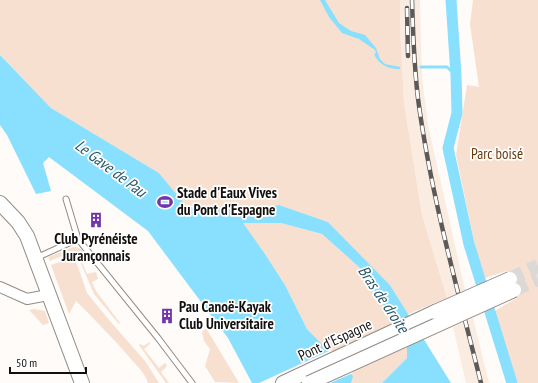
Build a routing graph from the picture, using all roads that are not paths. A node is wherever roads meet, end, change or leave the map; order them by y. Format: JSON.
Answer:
{"nodes":[{"id":1,"x":66,"y":199,"type":"dead end"},
{"id":2,"x":0,"y":203,"type":"edge"},
{"id":3,"x":78,"y":239,"type":"junction"},
{"id":4,"x":35,"y":259,"type":"junction"},
{"id":5,"x":0,"y":287,"type":"edge"},
{"id":6,"x":48,"y":295,"type":"junction"},
{"id":7,"x":82,"y":383,"type":"edge"},
{"id":8,"x":192,"y":383,"type":"edge"},
{"id":9,"x":283,"y":383,"type":"edge"},
{"id":10,"x":309,"y":383,"type":"edge"}],
"edges":[{"from":1,"to":3,"type":"lane"},
{"from":2,"to":4,"type":"main road"},
{"from":3,"to":4,"type":"lane"},
{"from":3,"to":8,"type":"lane"},
{"from":4,"to":6,"type":"main road"},
{"from":5,"to":6,"type":"street"},
{"from":6,"to":7,"type":"main road"},
{"from":9,"to":10,"type":"main road","name":"Pont d'Espagne","bridge":true}]}
